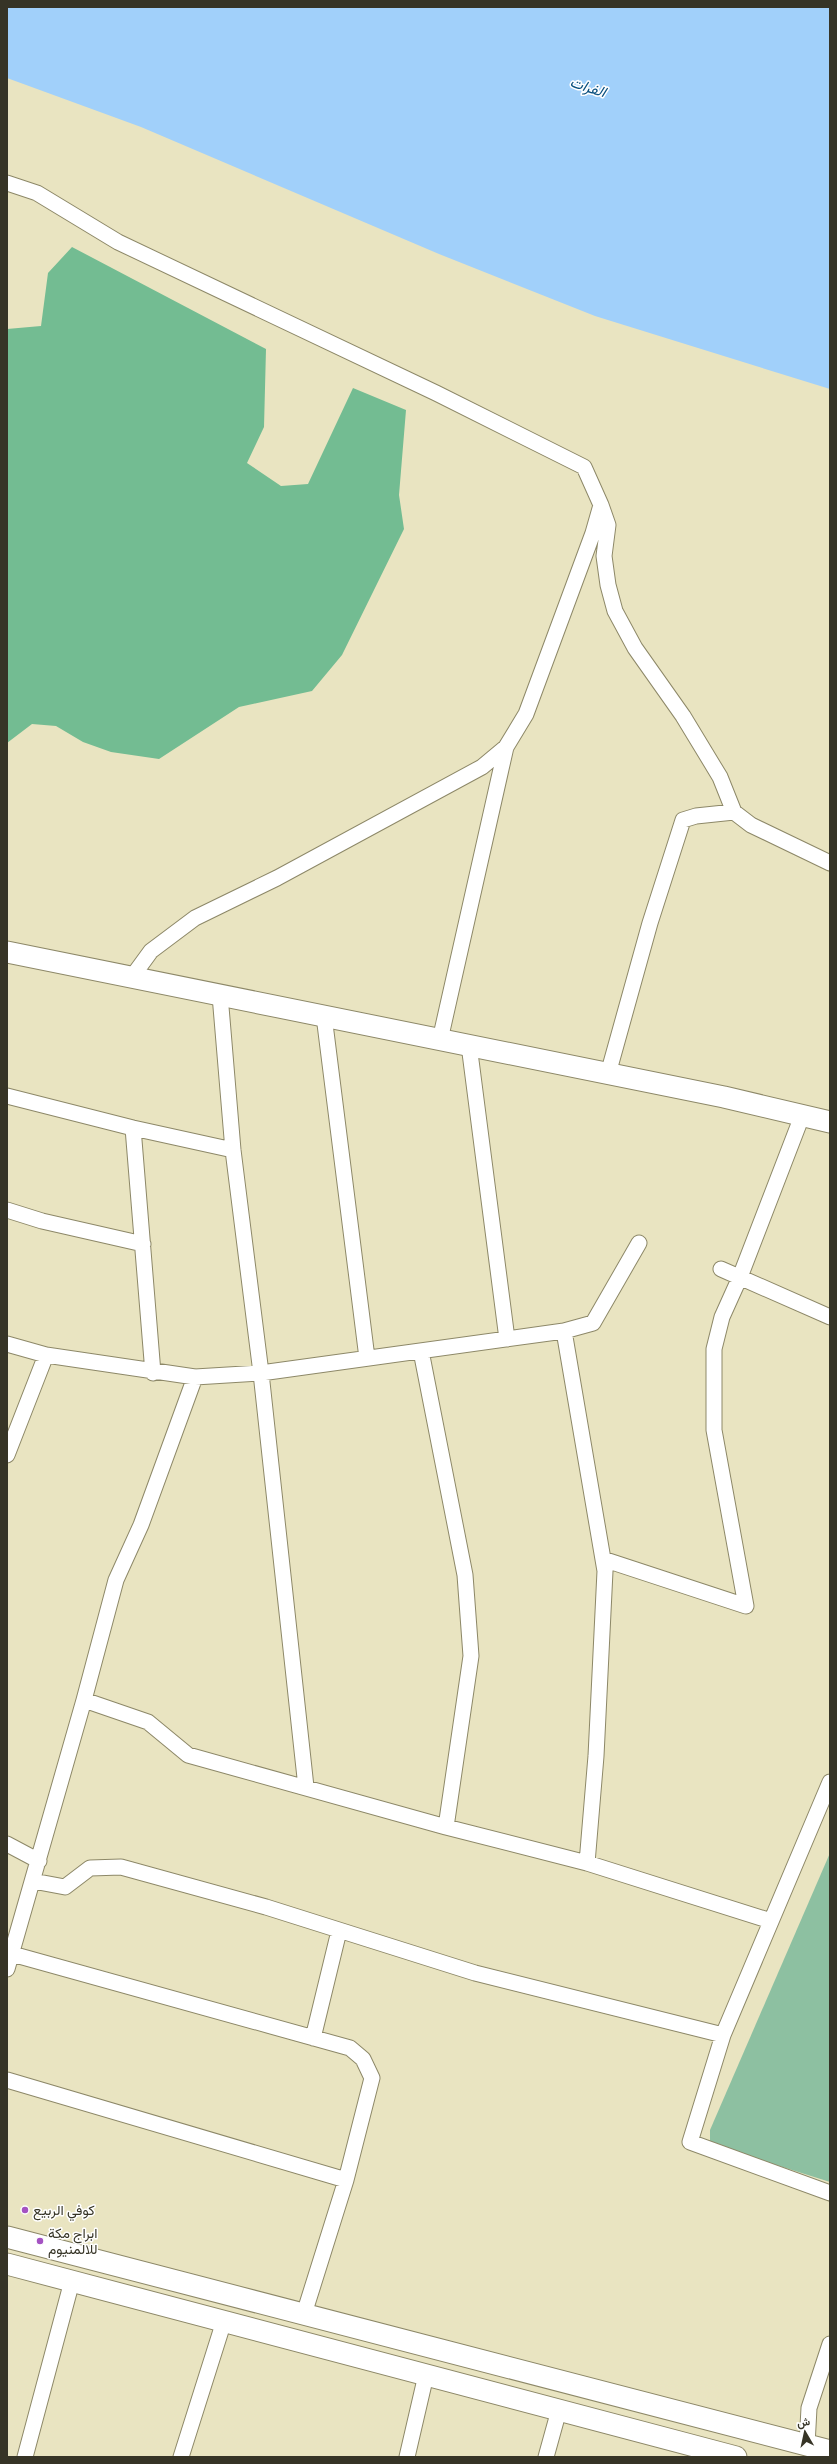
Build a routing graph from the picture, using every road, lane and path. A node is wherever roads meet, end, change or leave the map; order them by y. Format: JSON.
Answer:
{"nodes":[{"id":1,"x":7,"y":183,"type":"edge"},
{"id":2,"x":601,"y":505,"type":"junction"},
{"id":3,"x":506,"y":746,"type":"junction"},
{"id":4,"x":734,"y":812,"type":"junction"},
{"id":5,"x":830,"y":863,"type":"edge"},
{"id":6,"x":7,"y":952,"type":"edge"},
{"id":7,"x":132,"y":977,"type":"junction"},
{"id":8,"x":220,"y":995,"type":"junction"},
{"id":9,"x":324,"y":1016,"type":"junction"},
{"id":10,"x":440,"y":1040,"type":"junction"},
{"id":11,"x":469,"y":1045,"type":"junction"},
{"id":12,"x":608,"y":1074,"type":"junction"},
{"id":13,"x":7,"y":1096,"type":"edge"},
{"id":14,"x":802,"y":1116,"type":"junction"},
{"id":15,"x":830,"y":1122,"type":"edge"},
{"id":16,"x":133,"y":1128,"type":"junction"},
{"id":17,"x":233,"y":1150,"type":"junction"},
{"id":18,"x":7,"y":1210,"type":"edge"},
{"id":19,"x":639,"y":1243,"type":"dead end"},
{"id":20,"x":142,"y":1244,"type":"junction"},
{"id":21,"x":721,"y":1269,"type":"dead end"},
{"id":22,"x":740,"y":1277,"type":"junction"},
{"id":23,"x":830,"y":1317,"type":"edge"},
{"id":24,"x":564,"y":1331,"type":"junction"},
{"id":25,"x":507,"y":1339,"type":"junction"},
{"id":26,"x":7,"y":1344,"type":"edge"},
{"id":27,"x":421,"y":1351,"type":"junction"},
{"id":28,"x":46,"y":1355,"type":"junction"},
{"id":29,"x":367,"y":1358,"type":"junction"},
{"id":30,"x":153,"y":1373,"type":"junction"},
{"id":31,"x":261,"y":1373,"type":"junction"},
{"id":32,"x":195,"y":1377,"type":"junction"},
{"id":33,"x":7,"y":1455,"type":"edge"},
{"id":34,"x":603,"y":1559,"type":"junction"},
{"id":35,"x":84,"y":1700,"type":"junction"},
{"id":36,"x":830,"y":1782,"type":"edge"},
{"id":37,"x":306,"y":1787,"type":"junction"},
{"id":38,"x":446,"y":1827,"type":"junction"},
{"id":39,"x":7,"y":1844,"type":"edge"},
{"id":40,"x":39,"y":1861,"type":"junction"},
{"id":41,"x":587,"y":1863,"type":"junction"},
{"id":42,"x":33,"y":1881,"type":"junction"},
{"id":43,"x":771,"y":1921,"type":"junction"},
{"id":44,"x":339,"y":1931,"type":"junction"},
{"id":45,"x":12,"y":1954,"type":"junction"},
{"id":46,"x":7,"y":1970,"type":"edge"},
{"id":47,"x":723,"y":2035,"type":"junction"},
{"id":48,"x":313,"y":2038,"type":"junction"},
{"id":49,"x":7,"y":2080,"type":"edge"},
{"id":50,"x":346,"y":2180,"type":"junction"},
{"id":51,"x":830,"y":2193,"type":"edge"},
{"id":52,"x":7,"y":2238,"type":"edge"},
{"id":53,"x":28,"y":2243,"type":"junction"},
{"id":54,"x":14,"y":2266,"type":"edge"},
{"id":55,"x":72,"y":2281,"type":"junction"},
{"id":56,"x":304,"y":2314,"type":"junction"},
{"id":57,"x":224,"y":2321,"type":"junction"},
{"id":58,"x":830,"y":2344,"type":"edge"},
{"id":59,"x":426,"y":2375,"type":"junction"},
{"id":60,"x":559,"y":2410,"type":"junction"},
{"id":61,"x":807,"y":2445,"type":"junction"},
{"id":62,"x":830,"y":2451,"type":"edge"},
{"id":63,"x":25,"y":2457,"type":"edge"},
{"id":64,"x":181,"y":2457,"type":"edge"},
{"id":65,"x":407,"y":2457,"type":"edge"},
{"id":66,"x":546,"y":2457,"type":"edge"},
{"id":67,"x":736,"y":2457,"type":"edge"}],
"edges":[{"from":1,"to":2,"type":"street"},
{"from":2,"to":3,"type":"street"},
{"from":2,"to":4,"type":"street"},
{"from":3,"to":7,"type":"street"},
{"from":3,"to":10,"type":"street"},
{"from":4,"to":5,"type":"street"},
{"from":4,"to":12,"type":"street"},
{"from":6,"to":7,"type":"street"},
{"from":7,"to":8,"type":"street"},
{"from":8,"to":9,"type":"street"},
{"from":8,"to":17,"type":"street"},
{"from":9,"to":10,"type":"street"},
{"from":9,"to":29,"type":"street"},
{"from":10,"to":11,"type":"street"},
{"from":11,"to":12,"type":"street"},
{"from":11,"to":25,"type":"street"},
{"from":12,"to":14,"type":"street"},
{"from":13,"to":16,"type":"street"},
{"from":14,"to":15,"type":"street"},
{"from":14,"to":22,"type":"street"},
{"from":16,"to":17,"type":"street"},
{"from":16,"to":20,"type":"street"},
{"from":17,"to":31,"type":"street"},
{"from":18,"to":20,"type":"street"},
{"from":19,"to":24,"type":"street"},
{"from":20,"to":30,"type":"street"},
{"from":21,"to":22,"type":"street"},
{"from":22,"to":23,"type":"street"},
{"from":22,"to":34,"type":"street"},
{"from":24,"to":25,"type":"street"},
{"from":24,"to":34,"type":"street"},
{"from":25,"to":27,"type":"street"},
{"from":26,"to":28,"type":"street"},
{"from":27,"to":29,"type":"street"},
{"from":27,"to":38,"type":"street"},
{"from":28,"to":30,"type":"street"},
{"from":28,"to":33,"type":"street"},
{"from":29,"to":31,"type":"street"},
{"from":30,"to":32,"type":"street"},
{"from":31,"to":32,"type":"street"},
{"from":31,"to":37,"type":"street"},
{"from":32,"to":35,"type":"street"},
{"from":34,"to":41,"type":"street"},
{"from":35,"to":37,"type":"street"},
{"from":35,"to":40,"type":"street"},
{"from":36,"to":43,"type":"street"},
{"from":37,"to":38,"type":"street"},
{"from":38,"to":41,"type":"street"},
{"from":39,"to":40,"type":"street"},
{"from":40,"to":42,"type":"street"},
{"from":41,"to":43,"type":"street"},
{"from":42,"to":44,"type":"street"},
{"from":42,"to":45,"type":"street"},
{"from":43,"to":47,"type":"street"},
{"from":44,"to":47,"type":"street"},
{"from":44,"to":48,"type":"street"},
{"from":45,"to":46,"type":"street"},
{"from":45,"to":48,"type":"street"},
{"from":47,"to":51,"type":"street"},
{"from":48,"to":50,"type":"street"},
{"from":49,"to":50,"type":"street"},
{"from":50,"to":56,"type":"street"},
{"from":52,"to":53,"type":"street"},
{"from":53,"to":54,"type":"street"},
{"from":53,"to":56,"type":"street"},
{"from":54,"to":55,"type":"street"},
{"from":55,"to":57,"type":"street"},
{"from":55,"to":63,"type":"street"},
{"from":56,"to":61,"type":"street"},
{"from":57,"to":59,"type":"street"},
{"from":57,"to":64,"type":"street"},
{"from":58,"to":61,"type":"street"},
{"from":59,"to":60,"type":"street"},
{"from":59,"to":65,"type":"street"},
{"from":60,"to":66,"type":"street"},
{"from":60,"to":67,"type":"street"},
{"from":61,"to":62,"type":"street"}]}
